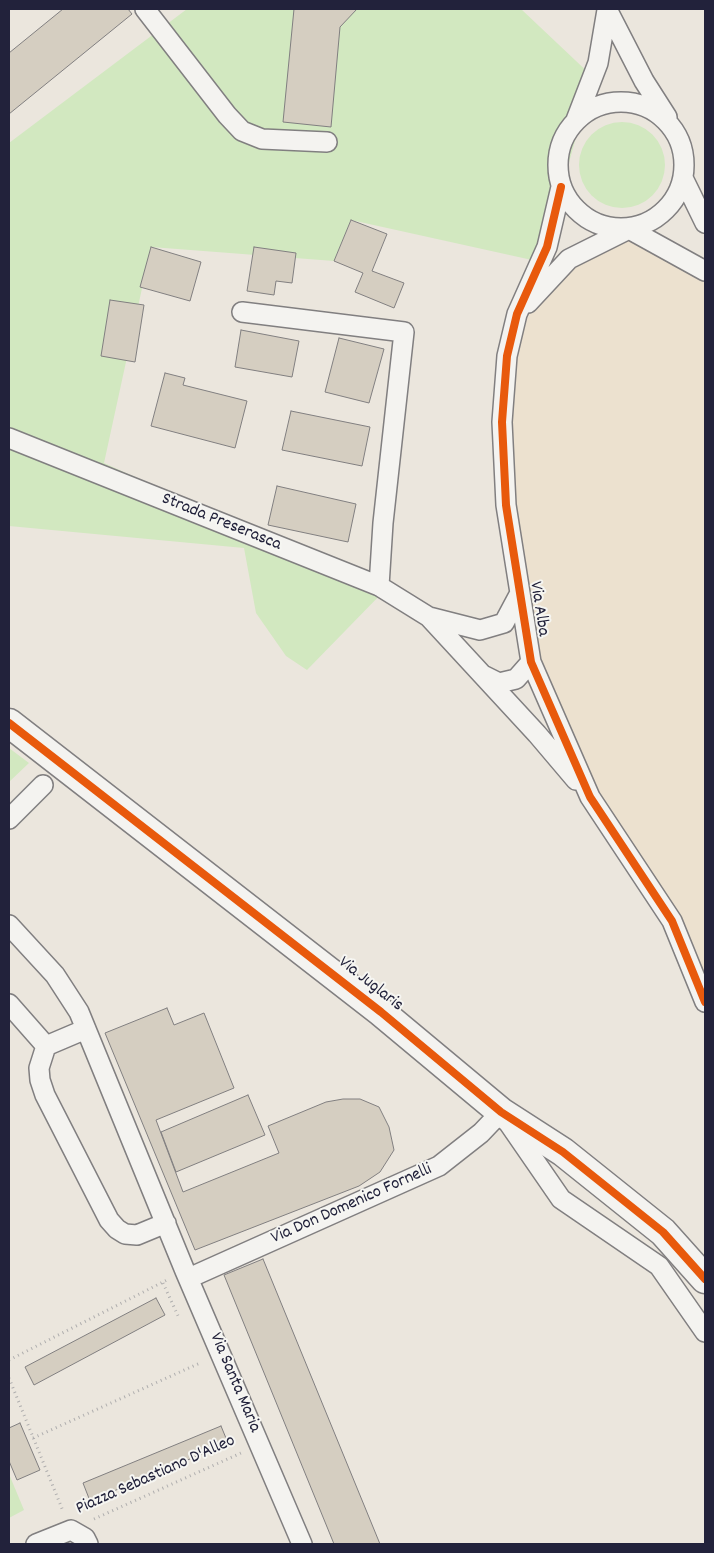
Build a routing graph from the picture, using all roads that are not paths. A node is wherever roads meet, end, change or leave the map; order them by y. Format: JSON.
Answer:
{"nodes":[{"id":1,"x":145,"y":9,"type":"edge"},
{"id":2,"x":607,"y":9,"type":"edge"},
{"id":3,"x":576,"y":120,"type":"junction"},
{"id":4,"x":672,"y":125,"type":"junction"},
{"id":5,"x":327,"y":142,"type":"dead end"},
{"id":6,"x":684,"y":180,"type":"junction"},
{"id":7,"x":561,"y":187,"type":"junction"},
{"id":8,"x":705,"y":223,"type":"edge"},
{"id":9,"x":629,"y":228,"type":"junction"},
{"id":10,"x":705,"y":271,"type":"edge"},
{"id":11,"x":242,"y":312,"type":"dead end"},
{"id":12,"x":517,"y":314,"type":"junction"},
{"id":13,"x":9,"y":438,"type":"edge"},
{"id":14,"x":379,"y":586,"type":"junction"},
{"id":15,"x":520,"y":593,"type":"junction"},
{"id":16,"x":429,"y":617,"type":"junction"},
{"id":17,"x":531,"y":662,"type":"junction"},
{"id":18,"x":482,"y":675,"type":"junction"},
{"id":19,"x":9,"y":723,"type":"edge"},
{"id":20,"x":43,"y":784,"type":"dead end"},
{"id":21,"x":590,"y":797,"type":"junction"},
{"id":22,"x":9,"y":819,"type":"edge"},
{"id":23,"x":9,"y":926,"type":"edge"},
{"id":24,"x":705,"y":1002,"type":"edge"},
{"id":25,"x":9,"y":1004,"type":"edge"},
{"id":26,"x":86,"y":1029,"type":"junction"},
{"id":27,"x":46,"y":1046,"type":"junction"},
{"id":28,"x":501,"y":1112,"type":"junction"},
{"id":29,"x":166,"y":1222,"type":"junction"},
{"id":30,"x":187,"y":1275,"type":"junction"},
{"id":31,"x":705,"y":1279,"type":"edge"},
{"id":32,"x":705,"y":1332,"type":"edge"},
{"id":33,"x":36,"y":1544,"type":"edge"},
{"id":34,"x":88,"y":1544,"type":"edge"},
{"id":35,"x":302,"y":1544,"type":"edge"}],
"edges":[{"from":1,"to":5,"type":"street"},
{"from":2,"to":3,"type":"street"},
{"from":2,"to":4,"type":"street"},
{"from":3,"to":4,"type":"street"},
{"from":3,"to":7,"type":"street"},
{"from":4,"to":6,"type":"street"},
{"from":6,"to":8,"type":"street"},
{"from":6,"to":9,"type":"street"},
{"from":7,"to":9,"type":"street"},
{"from":7,"to":12,"type":"street","name":"Via Alba"},
{"from":9,"to":10,"type":"street"},
{"from":9,"to":12,"type":"street"},
{"from":11,"to":14,"type":"street"},
{"from":12,"to":15,"type":"street","name":"Via Alba"},
{"from":13,"to":14,"type":"street","name":"Strada Preserasca"},
{"from":14,"to":16,"type":"street","name":"Strada Preserasca"},
{"from":15,"to":16,"type":"street","name":"Strada Preserasca"},
{"from":15,"to":17,"type":"street","name":"Via Alba"},
{"from":16,"to":18,"type":"street","name":"Strada Preserasca"},
{"from":17,"to":18,"type":"street"},
{"from":17,"to":21,"type":"street","name":"Via Alba"},
{"from":18,"to":21,"type":"street","name":"Strada Preserasca"},
{"from":19,"to":28,"type":"street","name":"Via Juglaris"},
{"from":20,"to":22,"type":"street"},
{"from":21,"to":24,"type":"street","name":"Via Alba"},
{"from":23,"to":26,"type":"street","name":"Via Santa Maria"},
{"from":25,"to":27,"type":"street"},
{"from":26,"to":27,"type":"street"},
{"from":26,"to":29,"type":"street","name":"Via Santa Maria"},
{"from":27,"to":29,"type":"street"},
{"from":28,"to":30,"type":"street","name":"Via Don Domenico Fornelli"},
{"from":28,"to":31,"type":"street","name":"Via Juglaris"},
{"from":28,"to":32,"type":"street","name":"Via Juglaris"},
{"from":29,"to":30,"type":"street","name":"Via Santa Maria"},
{"from":30,"to":35,"type":"street","name":"Via Santa Maria"},
{"from":33,"to":34,"type":"street"}]}
